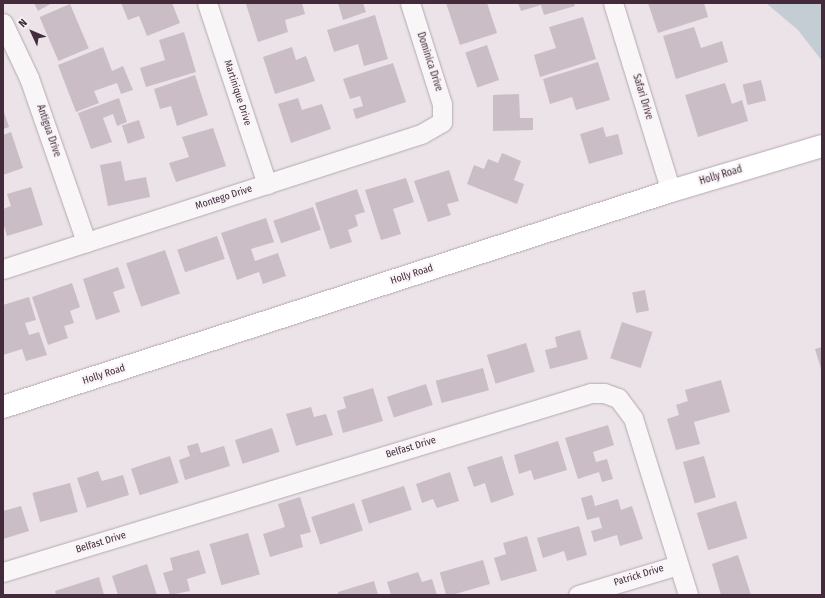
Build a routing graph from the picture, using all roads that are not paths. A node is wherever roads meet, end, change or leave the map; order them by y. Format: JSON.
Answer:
{"nodes":[{"id":1,"x":207,"y":3,"type":"edge"},
{"id":2,"x":410,"y":3,"type":"edge"},
{"id":3,"x":613,"y":3,"type":"edge"},
{"id":4,"x":3,"y":23,"type":"edge"},
{"id":5,"x":442,"y":122,"type":"joint"},
{"id":6,"x":822,"y":146,"type":"edge"},
{"id":7,"x":267,"y":184,"type":"junction"},
{"id":8,"x":671,"y":191,"type":"junction"},
{"id":9,"x":86,"y":242,"type":"junction"},
{"id":10,"x":3,"y":269,"type":"edge"},
{"id":11,"x":3,"y":407,"type":"edge"},
{"id":12,"x":678,"y":565,"type":"junction"},
{"id":13,"x":3,"y":572,"type":"edge"},
{"id":14,"x":578,"y":595,"type":"edge"},
{"id":15,"x":688,"y":595,"type":"edge"}],
"edges":[{"from":1,"to":7,"type":"street","name":"Martinique Drive"},
{"from":2,"to":5,"type":"street","name":"Dominica Drive"},
{"from":3,"to":8,"type":"street","name":"Safari Drive"},
{"from":4,"to":9,"type":"street","name":"Antigua Drive"},
{"from":5,"to":7,"type":"street","name":"Montego Drive"},
{"from":6,"to":8,"type":"main road","name":"Holly Road"},
{"from":7,"to":9,"type":"street","name":"Montego Drive"},
{"from":8,"to":11,"type":"main road","name":"Holly Road"},
{"from":9,"to":10,"type":"street","name":"Montego Drive"},
{"from":12,"to":13,"type":"street","name":"Belfast Drive"},
{"from":12,"to":14,"type":"street","name":"Patrick Drive"},
{"from":12,"to":15,"type":"street","name":"Belfast Drive"}]}
